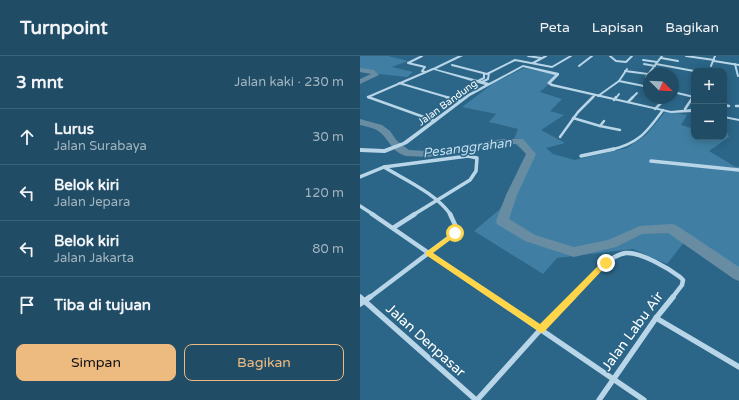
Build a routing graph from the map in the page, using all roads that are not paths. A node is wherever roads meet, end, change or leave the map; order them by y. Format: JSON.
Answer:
{"nodes":[{"id":1,"x":422,"y":56,"type":"edge"},
{"id":2,"x":461,"y":56,"type":"edge"},
{"id":3,"x":528,"y":56,"type":"edge"},
{"id":4,"x":546,"y":56,"type":"edge"},
{"id":5,"x":571,"y":56,"type":"edge"},
{"id":6,"x":592,"y":56,"type":"edge"},
{"id":7,"x":612,"y":56,"type":"edge"},
{"id":8,"x":632,"y":56,"type":"edge"},
{"id":9,"x":667,"y":56,"type":"edge"},
{"id":10,"x":686,"y":56,"type":"edge"},
{"id":11,"x":715,"y":56,"type":"edge"},
{"id":12,"x":533,"y":57,"type":"edge"},
{"id":13,"x":661,"y":57,"type":"edge"},
{"id":14,"x":693,"y":57,"type":"edge"},
{"id":15,"x":541,"y":58,"type":"junction"},
{"id":16,"x":643,"y":60,"type":"dead end"},
{"id":17,"x":525,"y":61,"type":"junction"},
{"id":18,"x":714,"y":61,"type":"junction"},
{"id":19,"x":533,"y":63,"type":"junction"},
{"id":20,"x":644,"y":64,"type":"dead end"},
{"id":21,"x":656,"y":64,"type":"junction"},
{"id":22,"x":735,"y":64,"type":"junction"},
{"id":23,"x":452,"y":65,"type":"dead end"},
{"id":24,"x":739,"y":65,"type":"edge"},
{"id":25,"x":579,"y":66,"type":"dead end"},
{"id":26,"x":711,"y":66,"type":"dead end"},
{"id":27,"x":653,"y":68,"type":"edge"},
{"id":28,"x":433,"y":69,"type":"junction"},
{"id":29,"x":691,"y":71,"type":"edge"},
{"id":30,"x":425,"y":72,"type":"junction"},
{"id":31,"x":643,"y":72,"type":"edge"},
{"id":32,"x":489,"y":73,"type":"junction"},
{"id":33,"x":484,"y":74,"type":"junction"},
{"id":34,"x":738,"y":76,"type":"dead end"},
{"id":35,"x":619,"y":81,"type":"junction"},
{"id":36,"x":480,"y":82,"type":"junction"},
{"id":37,"x":399,"y":83,"type":"junction"},
{"id":38,"x":488,"y":84,"type":"junction"},
{"id":39,"x":643,"y":86,"type":"edge"},
{"id":40,"x":637,"y":93,"type":"dead end"},
{"id":41,"x":619,"y":94,"type":"dead end"},
{"id":42,"x":679,"y":94,"type":"edge"},
{"id":43,"x":596,"y":96,"type":"junction"},
{"id":44,"x":691,"y":97,"type":"edge"},
{"id":45,"x":614,"y":100,"type":"junction"},
{"id":46,"x":460,"y":101,"type":"junction"},
{"id":47,"x":628,"y":102,"type":"junction"},
{"id":48,"x":691,"y":102,"type":"edge"},
{"id":49,"x":661,"y":104,"type":"edge"},
{"id":50,"x":656,"y":109,"type":"junction"},
{"id":51,"x":685,"y":109,"type":"junction"},
{"id":52,"x":663,"y":110,"type":"junction"},
{"id":53,"x":691,"y":110,"type":"edge"},
{"id":54,"x":573,"y":118,"type":"junction"},
{"id":55,"x":727,"y":118,"type":"edge"},
{"id":56,"x":739,"y":120,"type":"edge"},
{"id":57,"x":435,"y":121,"type":"junction"},
{"id":58,"x":604,"y":121,"type":"dead end"},
{"id":59,"x":600,"y":126,"type":"junction"},
{"id":60,"x":620,"y":130,"type":"dead end"},
{"id":61,"x":560,"y":136,"type":"dead end"},
{"id":62,"x":360,"y":150,"type":"edge"},
{"id":63,"x":581,"y":156,"type":"dead end"},
{"id":64,"x":651,"y":161,"type":"dead end"},
{"id":65,"x":384,"y":167,"type":"junction"},
{"id":66,"x":739,"y":170,"type":"edge"},
{"id":67,"x":360,"y":178,"type":"edge"},
{"id":68,"x":438,"y":200,"type":"junction"},
{"id":69,"x":360,"y":206,"type":"edge"},
{"id":70,"x":393,"y":228,"type":"junction"},
{"id":71,"x":428,"y":253,"type":"junction"},
{"id":72,"x":361,"y":301,"type":"edge"},
{"id":73,"x":656,"y":318,"type":"junction"},
{"id":74,"x":541,"y":329,"type":"junction"},
{"id":75,"x":739,"y":367,"type":"edge"},
{"id":76,"x":613,"y":378,"type":"junction"},
{"id":77,"x":476,"y":400,"type":"edge"},
{"id":78,"x":599,"y":400,"type":"edge"},
{"id":79,"x":644,"y":400,"type":"edge"}],
"edges":[{"from":1,"to":30,"type":"street"},
{"from":2,"to":28,"type":"street"},
{"from":3,"to":12,"type":"street"},
{"from":4,"to":15,"type":"street"},
{"from":5,"to":19,"type":"street"},
{"from":6,"to":25,"type":"street"},
{"from":7,"to":8,"type":"street"},
{"from":9,"to":13,"type":"street"},
{"from":10,"to":14,"type":"street"},
{"from":11,"to":18,"type":"street"},
{"from":12,"to":15,"type":"street"},
{"from":12,"to":17,"type":"street"},
{"from":13,"to":21,"type":"street"},
{"from":14,"to":18,"type":"street"},
{"from":15,"to":19,"type":"street"},
{"from":16,"to":21,"type":"street"},
{"from":17,"to":19,"type":"street"},
{"from":17,"to":32,"type":"street"},
{"from":18,"to":22,"type":"street"},
{"from":18,"to":26,"type":"street"},
{"from":20,"to":21,"type":"street"},
{"from":21,"to":27,"type":"street"},
{"from":21,"to":29,"type":"street"},
{"from":22,"to":24,"type":"street"},
{"from":22,"to":34,"type":"street"},
{"from":23,"to":33,"type":"street"},
{"from":28,"to":30,"type":"street"},
{"from":28,"to":36,"type":"street"},
{"from":30,"to":37,"type":"street"},
{"from":31,"to":35,"type":"street"},
{"from":32,"to":33,"type":"street"},
{"from":32,"to":36,"type":"street"},
{"from":33,"to":36,"type":"street"},
{"from":35,"to":39,"type":"street"},
{"from":35,"to":43,"type":"street"},
{"from":36,"to":38,"type":"street"},
{"from":37,"to":46,"type":"street"},
{"from":37,"to":57,"type":"street"},
{"from":38,"to":43,"type":"street","name":"Jalan Bandung"},
{"from":38,"to":46,"type":"street","name":"Jalan Bandung"},
{"from":40,"to":47,"type":"street"},
{"from":41,"to":45,"type":"street"},
{"from":42,"to":44,"type":"street"},
{"from":43,"to":45,"type":"street","name":"Jalan Bandung"},
{"from":43,"to":54,"type":"street"},
{"from":45,"to":47,"type":"street","name":"Jalan Bandung"},
{"from":46,"to":57,"type":"street","name":"Jalan Bandung"},
{"from":47,"to":50,"type":"street","name":"Jalan Bandung"},
{"from":48,"to":51,"type":"street"},
{"from":49,"to":50,"type":"street"},
{"from":50,"to":52,"type":"street","name":"Jalan Bandung"},
{"from":51,"to":52,"type":"street","name":"Jalan Bandung"},
{"from":51,"to":53,"type":"street","name":"Jalan Bandung"},
{"from":52,"to":63,"type":"street"},
{"from":54,"to":59,"type":"street"},
{"from":54,"to":61,"type":"street"},
{"from":55,"to":56,"type":"street"},
{"from":57,"to":62,"type":"street","name":"Jalan Bandung"},
{"from":58,"to":59,"type":"street"},
{"from":59,"to":60,"type":"street"},
{"from":64,"to":66,"type":"street"},
{"from":65,"to":67,"type":"street"},
{"from":65,"to":68,"type":"street"},
{"from":65,"to":68,"type":"street"},
{"from":68,"to":70,"type":"street"},
{"from":68,"to":71,"type":"street"},
{"from":69,"to":70,"type":"street"},
{"from":70,"to":71,"type":"street"},
{"from":71,"to":72,"type":"street"},
{"from":71,"to":74,"type":"street"},
{"from":72,"to":77,"type":"street","name":"Jalan Denpasar"},
{"from":73,"to":74,"type":"street","name":"Jalan Labu Air"},
{"from":73,"to":75,"type":"street"},
{"from":73,"to":76,"type":"street","name":"Jalan Labu Air"},
{"from":74,"to":76,"type":"street"},
{"from":74,"to":77,"type":"street"},
{"from":76,"to":78,"type":"street","name":"Jalan Labu Air"},
{"from":76,"to":79,"type":"street"}]}
